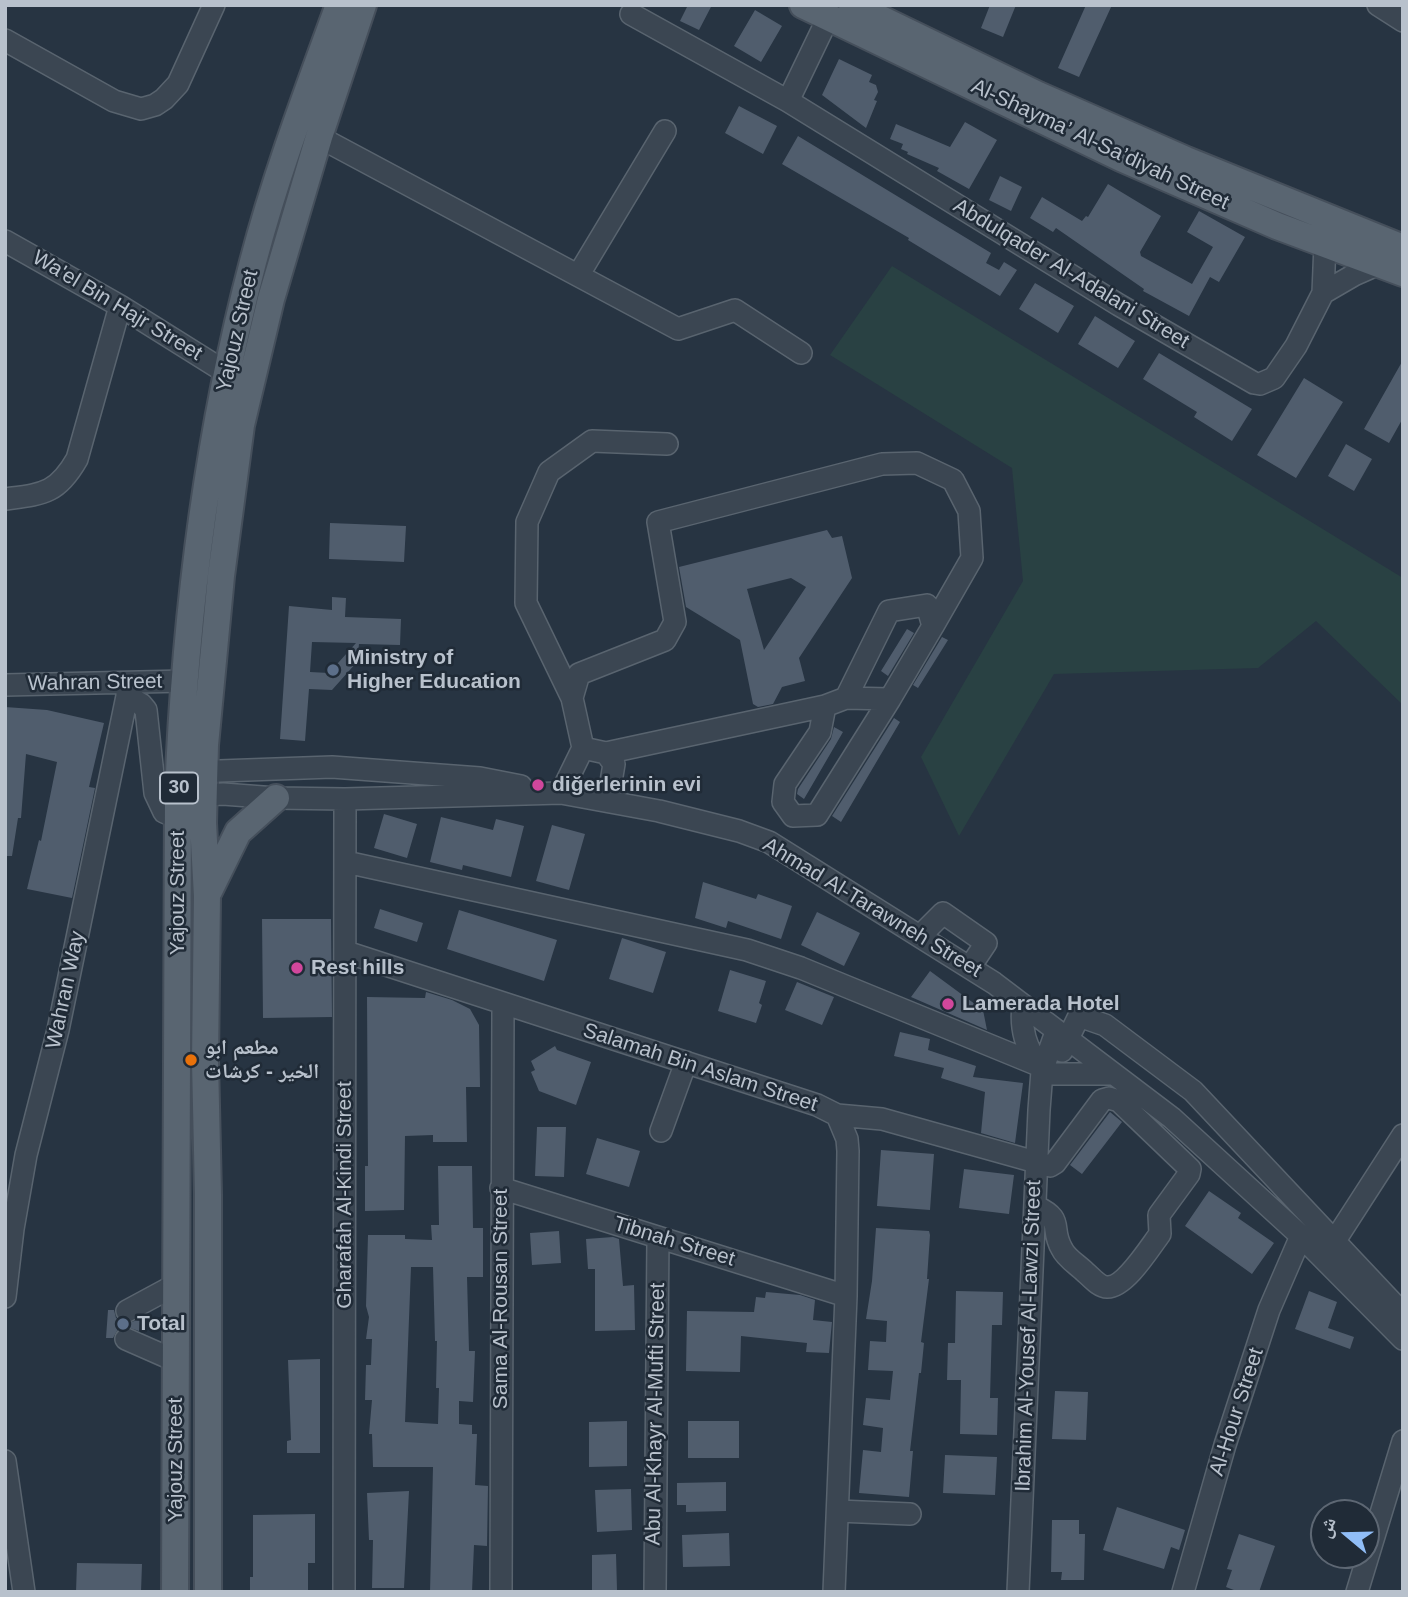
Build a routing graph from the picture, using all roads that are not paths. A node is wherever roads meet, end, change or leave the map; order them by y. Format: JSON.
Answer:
{"nodes":[{"id":1,"x":214,"y":5,"type":"edge"},
{"id":2,"x":339,"y":5,"type":"edge"},
{"id":3,"x":803,"y":5,"type":"edge"},
{"id":4,"x":852,"y":5,"type":"edge"},
{"id":5,"x":1378,"y":5,"type":"edge"},
{"id":6,"x":363,"y":6,"type":"edge"},
{"id":7,"x":631,"y":14,"type":"dead end"},
{"id":8,"x":828,"y":18,"type":"junction"},
{"id":9,"x":1403,"y":21,"type":"edge"},
{"id":10,"x":5,"y":40,"type":"edge"},
{"id":11,"x":788,"y":101,"type":"junction"},
{"id":12,"x":665,"y":131,"type":"dead end"},
{"id":13,"x":319,"y":137,"type":"junction"},
{"id":14,"x":1126,"y":146,"type":"junction"},
{"id":15,"x":1181,"y":171,"type":"junction"},
{"id":16,"x":5,"y":241,"type":"edge"},
{"id":17,"x":1325,"y":244,"type":"junction"},
{"id":18,"x":1403,"y":247,"type":"edge"},
{"id":19,"x":1391,"y":268,"type":"edge"},
{"id":20,"x":579,"y":274,"type":"junction"},
{"id":21,"x":1323,"y":293,"type":"junction"},
{"id":22,"x":120,"y":306,"type":"junction"},
{"id":23,"x":801,"y":353,"type":"dead end"},
{"id":24,"x":227,"y":373,"type":"junction"},
{"id":25,"x":667,"y":444,"type":"dead end"},
{"id":26,"x":5,"y":499,"type":"edge"},
{"id":27,"x":933,"y":626,"type":"junction"},
{"id":28,"x":185,"y":681,"type":"junction"},
{"id":29,"x":5,"y":685,"type":"edge"},
{"id":30,"x":127,"y":690,"type":"junction"},
{"id":31,"x":572,"y":698,"type":"junction"},
{"id":32,"x":846,"y":698,"type":"junction"},
{"id":33,"x":890,"y":699,"type":"junction"},
{"id":34,"x":825,"y":706,"type":"junction"},
{"id":35,"x":583,"y":748,"type":"junction"},
{"id":36,"x":610,"y":758,"type":"junction"},
{"id":37,"x":189,"y":791,"type":"junction"},
{"id":38,"x":554,"y":792,"type":"junction"},
{"id":39,"x":276,"y":798,"type":"junction"},
{"id":40,"x":345,"y":799,"type":"junction"},
{"id":41,"x":608,"y":800,"type":"junction"},
{"id":42,"x":346,"y":862,"type":"junction"},
{"id":43,"x":207,"y":896,"type":"junction"},
{"id":44,"x":920,"y":936,"type":"junction"},
{"id":45,"x":346,"y":952,"type":"junction"},
{"id":46,"x":970,"y":967,"type":"junction"},
{"id":47,"x":1023,"y":1004,"type":"junction"},
{"id":48,"x":503,"y":1005,"type":"junction"},
{"id":49,"x":1062,"y":1036,"type":"junction"},
{"id":50,"x":686,"y":1062,"type":"junction"},
{"id":51,"x":1043,"y":1073,"type":"junction"},
{"id":52,"x":1113,"y":1074,"type":"junction"},
{"id":53,"x":837,"y":1115,"type":"junction"},
{"id":54,"x":1172,"y":1118,"type":"junction"},
{"id":55,"x":661,"y":1131,"type":"dead end"},
{"id":56,"x":1403,"y":1135,"type":"edge"},
{"id":57,"x":1236,"y":1139,"type":"junction"},
{"id":58,"x":16,"y":1154,"type":"edge"},
{"id":59,"x":1037,"y":1164,"type":"junction"},
{"id":60,"x":501,"y":1188,"type":"junction"},
{"id":61,"x":1035,"y":1206,"type":"junction"},
{"id":62,"x":1301,"y":1236,"type":"junction"},
{"id":63,"x":658,"y":1237,"type":"junction"},
{"id":64,"x":1334,"y":1242,"type":"junction"},
{"id":65,"x":177,"y":1284,"type":"junction"},
{"id":66,"x":846,"y":1296,"type":"junction"},
{"id":67,"x":5,"y":1297,"type":"edge"},
{"id":68,"x":127,"y":1311,"type":"dead end"},
{"id":69,"x":1403,"y":1314,"type":"edge"},
{"id":70,"x":126,"y":1339,"type":"dead end"},
{"id":71,"x":1403,"y":1339,"type":"edge"},
{"id":72,"x":176,"y":1360,"type":"junction"},
{"id":73,"x":1403,"y":1441,"type":"edge"},
{"id":74,"x":5,"y":1461,"type":"edge"},
{"id":75,"x":838,"y":1511,"type":"junction"},
{"id":76,"x":910,"y":1514,"type":"dead end"},
{"id":77,"x":24,"y":1592,"type":"edge"},
{"id":78,"x":175,"y":1592,"type":"edge"},
{"id":79,"x":208,"y":1592,"type":"edge"},
{"id":80,"x":344,"y":1592,"type":"edge"},
{"id":81,"x":501,"y":1592,"type":"edge"},
{"id":82,"x":655,"y":1592,"type":"edge"},
{"id":83,"x":834,"y":1592,"type":"edge"},
{"id":84,"x":1018,"y":1592,"type":"edge"},
{"id":85,"x":1183,"y":1592,"type":"edge"},
{"id":86,"x":1357,"y":1592,"type":"edge"}],
"edges":[{"from":1,"to":10,"type":"street"},
{"from":2,"to":24,"type":"main road","name":"Yajouz Street","number":"30"},
{"from":3,"to":8,"type":"main road","name":"Al-Shayma’ Al-Sa’diyah Street"},
{"from":4,"to":14,"type":"main road"},
{"from":5,"to":9,"type":"street"},
{"from":6,"to":13,"type":"main road","name":"Yajouz Street","number":"30"},
{"from":7,"to":11,"type":"street","name":"Abdulqader Al-Adalani Street"},
{"from":8,"to":11,"type":"street"},
{"from":8,"to":14,"type":"main road","name":"Al-Shayma’ Al-Sa’diyah Street"},
{"from":11,"to":21,"type":"street","name":"Abdulqader Al-Adalani Street"},
{"from":12,"to":20,"type":"street"},
{"from":13,"to":20,"type":"street"},
{"from":13,"to":37,"type":"main road","name":"Yajouz Street","number":"30"},
{"from":14,"to":15,"type":"main road","name":"Al-Shayma’ Al-Sa’diyah Street"},
{"from":15,"to":17,"type":"main road","name":"Al-Shayma’ Al-Sa’diyah Street"},
{"from":15,"to":18,"type":"main road"},
{"from":16,"to":22,"type":"street","name":"Wa'el Bin Hajr Street"},
{"from":17,"to":19,"type":"main road","name":"Al-Shayma’ Al-Sa’diyah Street"},
{"from":17,"to":21,"type":"street","name":"Abdulqader Al-Adalani Street"},
{"from":19,"to":21,"type":"street"},
{"from":20,"to":23,"type":"street"},
{"from":22,"to":24,"type":"street","name":"Wa'el Bin Hajr Street"},
{"from":22,"to":26,"type":"street"},
{"from":24,"to":28,"type":"main road","name":"Yajouz Street","number":"30"},
{"from":25,"to":31,"type":"street"},
{"from":27,"to":31,"type":"street"},
{"from":27,"to":32,"type":"street"},
{"from":27,"to":33,"type":"street"},
{"from":28,"to":30,"type":"street","name":"Wahran Street"},
{"from":28,"to":37,"type":"main road","name":"Yajouz Street","number":"30"},
{"from":29,"to":30,"type":"street","name":"Wahran Street"},
{"from":30,"to":37,"type":"street"},
{"from":30,"to":58,"type":"street","name":"Wahran Way"},
{"from":31,"to":35,"type":"street"},
{"from":32,"to":33,"type":"street"},
{"from":32,"to":34,"type":"street"},
{"from":33,"to":34,"type":"street"},
{"from":34,"to":36,"type":"street"},
{"from":35,"to":36,"type":"street"},
{"from":35,"to":38,"type":"street"},
{"from":36,"to":41,"type":"street"},
{"from":37,"to":38,"type":"street","name":"Ahmad Al-Tarawneh Street"},
{"from":37,"to":39,"type":"street","name":"Ahmad Al-Tarawneh Street"},
{"from":37,"to":43,"type":"main road","name":"Yajouz Street","number":"30"},
{"from":37,"to":65,"type":"main road","name":"Yajouz Street","number":"30"},
{"from":38,"to":40,"type":"street","name":"Ahmad Al-Tarawneh Street"},
{"from":38,"to":41,"type":"street","name":"Ahmad Al-Tarawneh Street"},
{"from":39,"to":40,"type":"street","name":"Ahmad Al-Tarawneh Street"},
{"from":39,"to":43,"type":"main road"},
{"from":40,"to":42,"type":"street","name":"Gharafah Al-Kindi Street"},
{"from":41,"to":44,"type":"street","name":"Ahmad Al-Tarawneh Street"},
{"from":42,"to":45,"type":"street","name":"Gharafah Al-Kindi Street"},
{"from":42,"to":51,"type":"street"},
{"from":43,"to":79,"type":"main road","name":"Yajouz Street","number":"30"},
{"from":44,"to":46,"type":"street","name":"Ahmad Al-Tarawneh Street"},
{"from":44,"to":46,"type":"street"},
{"from":45,"to":48,"type":"street","name":"Salamah Bin Aslam Street"},
{"from":45,"to":80,"type":"street","name":"Gharafah Al-Kindi Street"},
{"from":46,"to":47,"type":"street","name":"Ahmad Al-Tarawneh Street"},
{"from":47,"to":49,"type":"street","name":"Ahmad Al-Tarawneh Street"},
{"from":47,"to":51,"type":"street"},
{"from":48,"to":50,"type":"street","name":"Salamah Bin Aslam Street"},
{"from":48,"to":60,"type":"street","name":"Sama Al-Rousan Street"},
{"from":49,"to":51,"type":"street","name":"Ibrahim Al-Yousef Al-Lawzi Street"},
{"from":49,"to":52,"type":"street","name":"Ahmad Al-Tarawneh Street"},
{"from":49,"to":57,"type":"street"},
{"from":50,"to":53,"type":"street","name":"Salamah Bin Aslam Street"},
{"from":50,"to":55,"type":"street"},
{"from":51,"to":52,"type":"street"},
{"from":51,"to":59,"type":"street","name":"Ibrahim Al-Yousef Al-Lawzi Street"},
{"from":52,"to":54,"type":"street","name":"Ahmad Al-Tarawneh Street"},
{"from":53,"to":59,"type":"street"},
{"from":53,"to":66,"type":"street","name":"Salamah Bin Aslam Street"},
{"from":54,"to":57,"type":"street"},
{"from":54,"to":62,"type":"street","name":"Ahmad Al-Tarawneh Street"},
{"from":56,"to":64,"type":"street"},
{"from":57,"to":64,"type":"street"},
{"from":58,"to":67,"type":"street","name":"Wahran Way"},
{"from":59,"to":61,"type":"street","name":"Ibrahim Al-Yousef Al-Lawzi Street"},
{"from":59,"to":61,"type":"street"},
{"from":60,"to":63,"type":"street","name":"Tibnah Street"},
{"from":60,"to":81,"type":"street","name":"Sama Al-Rousan Street"},
{"from":61,"to":84,"type":"street","name":"Ibrahim Al-Yousef Al-Lawzi Street"},
{"from":62,"to":71,"type":"street","name":"Ahmad Al-Tarawneh Street"},
{"from":62,"to":85,"type":"street","name":"Al-Hour Street"},
{"from":63,"to":66,"type":"street","name":"Tibnah Street"},
{"from":63,"to":82,"type":"street","name":"Abu Al-Khayr Al-Mufti Street"},
{"from":64,"to":69,"type":"street"},
{"from":65,"to":68,"type":"street"},
{"from":65,"to":72,"type":"main road","name":"Yajouz Street","number":"30"},
{"from":66,"to":75,"type":"street","name":"Salamah Bin Aslam Street"},
{"from":70,"to":72,"type":"street"},
{"from":72,"to":78,"type":"main road","name":"Yajouz Street","number":"30"},
{"from":73,"to":86,"type":"street"},
{"from":74,"to":77,"type":"street"},
{"from":75,"to":76,"type":"street"},
{"from":75,"to":83,"type":"street","name":"Salamah Bin Aslam Street"}]}
